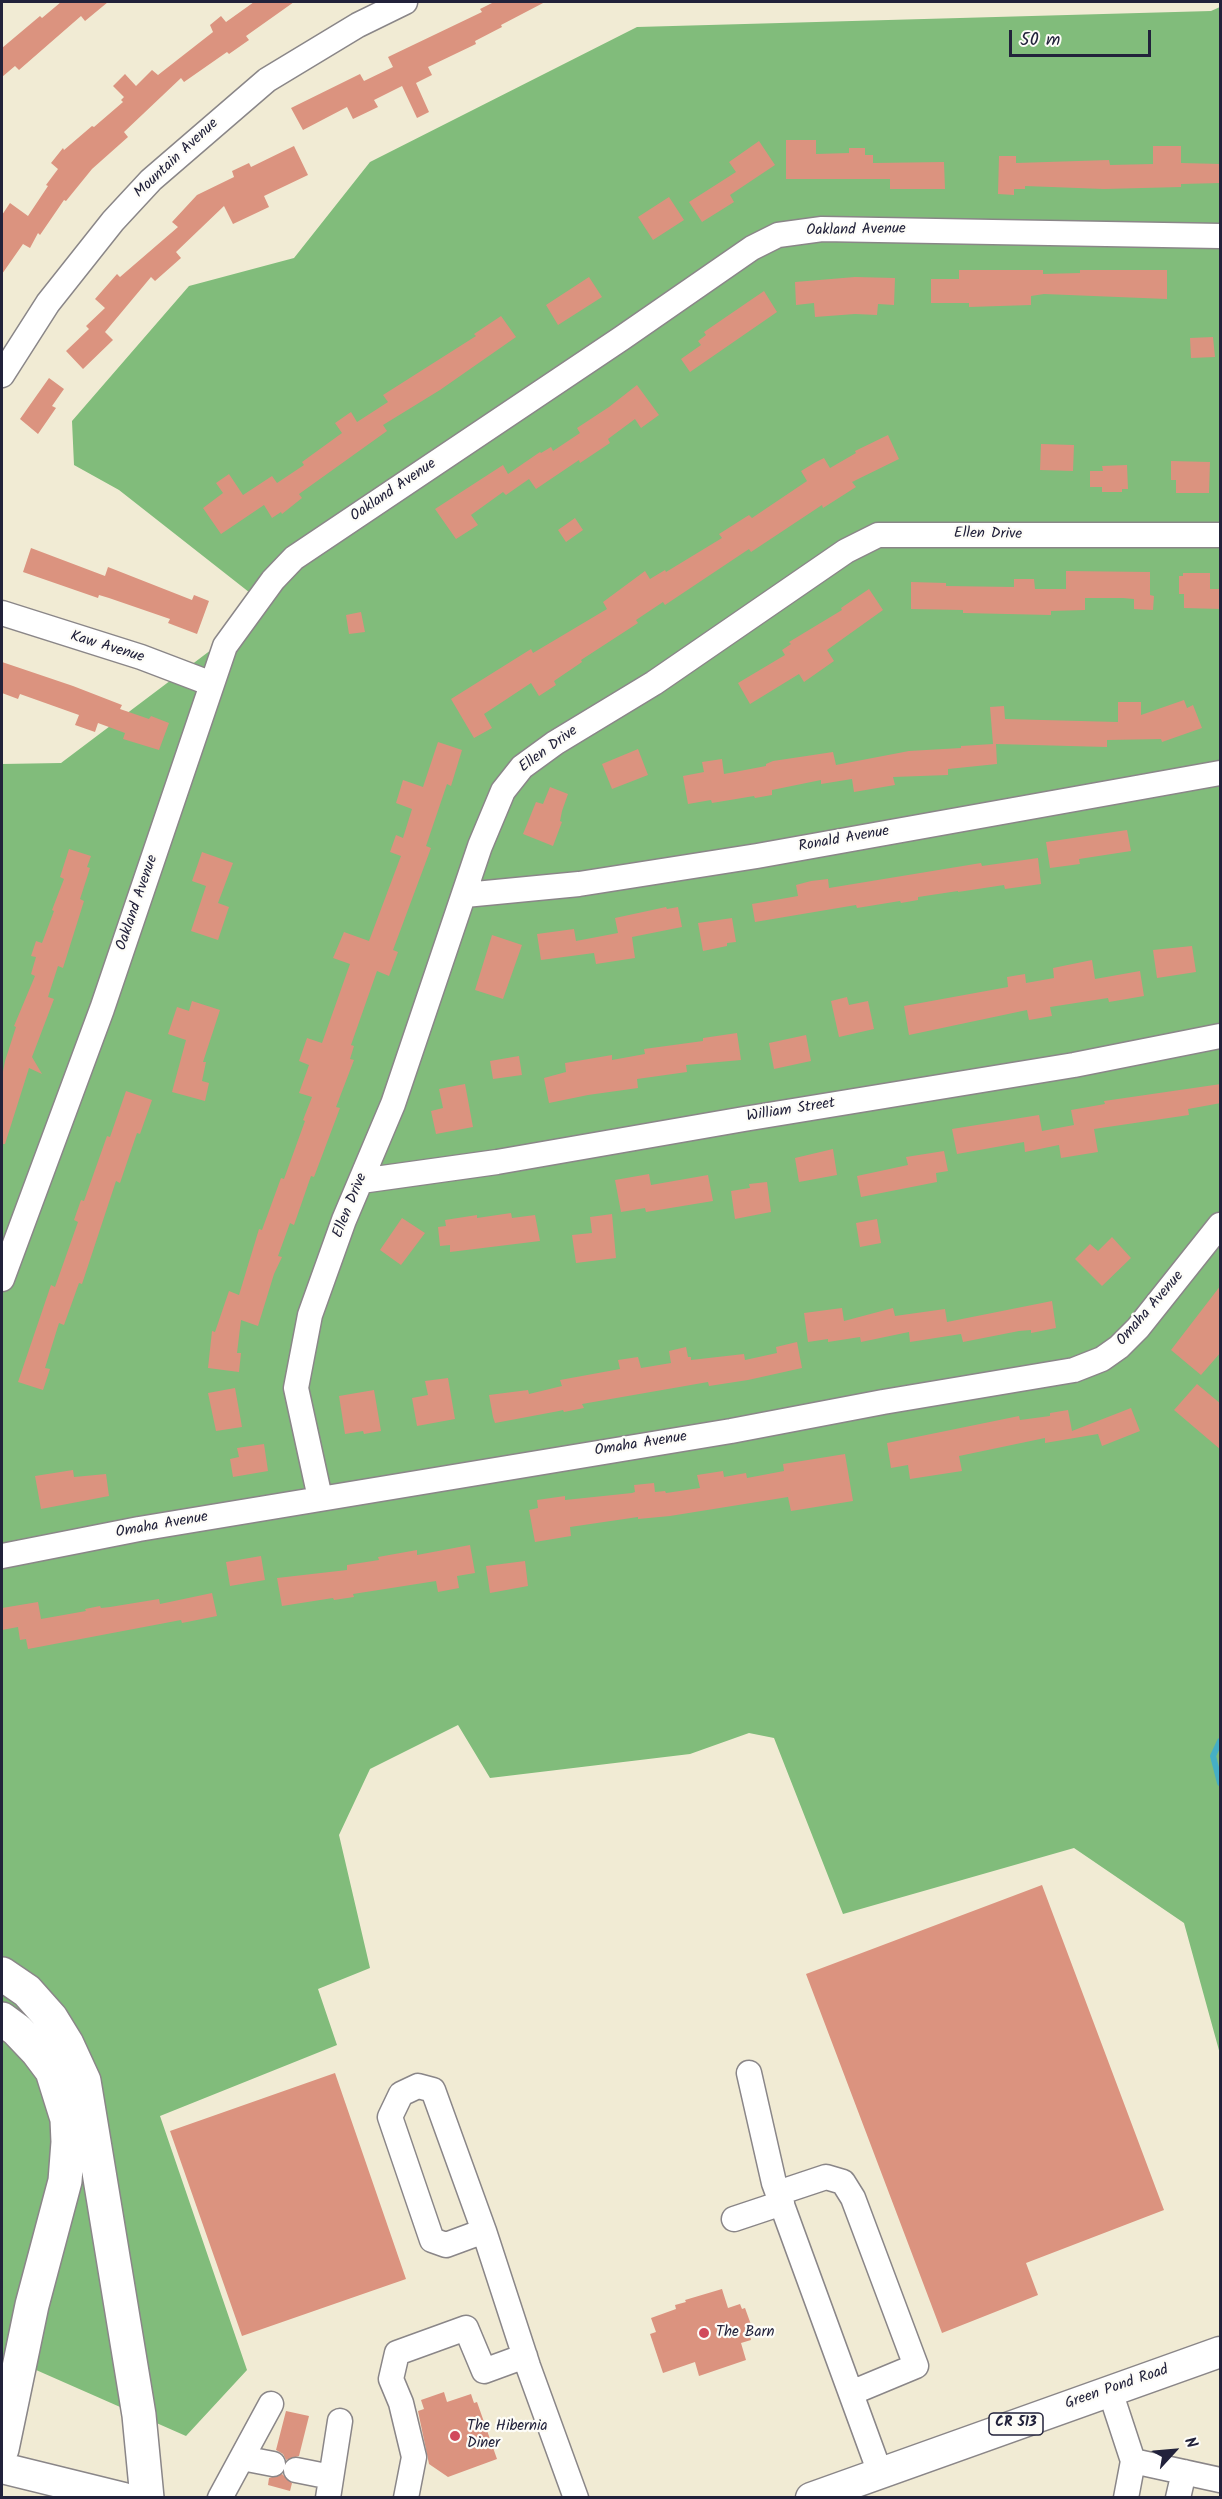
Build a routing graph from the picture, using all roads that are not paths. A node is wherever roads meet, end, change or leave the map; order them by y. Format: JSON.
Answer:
{"nodes":[{"id":1,"x":405,"y":2,"type":"edge"},
{"id":2,"x":1221,"y":236,"type":"edge"},
{"id":3,"x":2,"y":375,"type":"edge"},
{"id":4,"x":1221,"y":535,"type":"edge"},
{"id":5,"x":2,"y":614,"type":"edge"},
{"id":6,"x":212,"y":684,"type":"junction"},
{"id":7,"x":1221,"y":772,"type":"edge"},
{"id":8,"x":465,"y":894,"type":"junction"},
{"id":9,"x":1221,"y":1036,"type":"edge"},
{"id":10,"x":361,"y":1181,"type":"junction"},
{"id":11,"x":1221,"y":1225,"type":"edge"},
{"id":12,"x":2,"y":1279,"type":"edge"},
{"id":13,"x":320,"y":1498,"type":"junction"},
{"id":14,"x":2,"y":1556,"type":"edge"},
{"id":15,"x":2,"y":1974,"type":"edge"},
{"id":16,"x":2,"y":2019,"type":"edge"},
{"id":17,"x":749,"y":2073,"type":"dead end"},
{"id":18,"x":780,"y":2198,"type":"junction"},
{"id":19,"x":734,"y":2219,"type":"dead end"},
{"id":20,"x":484,"y":2231,"type":"junction"},
{"id":21,"x":1221,"y":2352,"type":"edge"},
{"id":22,"x":525,"y":2355,"type":"junction"},
{"id":23,"x":20,"y":2362,"type":"junction"},
{"id":24,"x":1110,"y":2391,"type":"junction"},
{"id":25,"x":851,"y":2393,"type":"junction"},
{"id":26,"x":2,"y":2403,"type":"edge"},
{"id":27,"x":271,"y":2404,"type":"dead end"},
{"id":28,"x":340,"y":2421,"type":"dead end"},
{"id":29,"x":2,"y":2449,"type":"edge"},
{"id":30,"x":242,"y":2457,"type":"junction"},
{"id":31,"x":1133,"y":2461,"type":"junction"},
{"id":32,"x":273,"y":2464,"type":"dead end"},
{"id":33,"x":2,"y":2468,"type":"edge"},
{"id":34,"x":296,"y":2470,"type":"dead end"},
{"id":35,"x":1184,"y":2472,"type":"junction"},
{"id":36,"x":1221,"y":2480,"type":"edge"},
{"id":37,"x":864,"y":2485,"type":"edge"},
{"id":38,"x":330,"y":2487,"type":"edge"},
{"id":39,"x":124,"y":2498,"type":"edge"},
{"id":40,"x":147,"y":2498,"type":"edge"},
{"id":41,"x":220,"y":2498,"type":"edge"},
{"id":42,"x":406,"y":2498,"type":"edge"},
{"id":43,"x":576,"y":2498,"type":"edge"},
{"id":44,"x":811,"y":2498,"type":"edge"},
{"id":45,"x":1126,"y":2498,"type":"edge"},
{"id":46,"x":1178,"y":2498,"type":"edge"}],
"edges":[{"from":1,"to":3,"type":"street","name":"Mountain Avenue"},
{"from":2,"to":6,"type":"street","name":"Oakland Avenue"},
{"from":4,"to":8,"type":"street","name":"Ellen Drive"},
{"from":5,"to":6,"type":"street","name":"Kaw Avenue"},
{"from":6,"to":12,"type":"street","name":"Oakland Avenue"},
{"from":7,"to":8,"type":"street","name":"Ronald Avenue"},
{"from":8,"to":10,"type":"street","name":"Ellen Drive"},
{"from":9,"to":10,"type":"street","name":"William Street"},
{"from":10,"to":13,"type":"street","name":"Ellen Drive"},
{"from":11,"to":13,"type":"street","name":"Omaha Avenue"},
{"from":13,"to":14,"type":"street","name":"Omaha Avenue"},
{"from":15,"to":40,"type":"highway"},
{"from":16,"to":23,"type":"highway"},
{"from":17,"to":18,"type":"street"},
{"from":18,"to":19,"type":"street"},
{"from":18,"to":25,"type":"street"},
{"from":18,"to":25,"type":"street"},
{"from":20,"to":20,"type":"street"},
{"from":20,"to":22,"type":"street"},
{"from":21,"to":24,"type":"main road","name":"Green Pond Road","number":"CR 513"},
{"from":22,"to":42,"type":"street"},
{"from":22,"to":43,"type":"street"},
{"from":23,"to":26,"type":"highway"},
{"from":23,"to":29,"type":"highway"},
{"from":24,"to":31,"type":"street"},
{"from":24,"to":37,"type":"main road","name":"Green Pond Road","number":"CR 513"},
{"from":25,"to":37,"type":"street"},
{"from":27,"to":30,"type":"street"},
{"from":28,"to":38,"type":"street"},
{"from":30,"to":32,"type":"street"},
{"from":30,"to":41,"type":"street"},
{"from":31,"to":35,"type":"street"},
{"from":31,"to":45,"type":"street"},
{"from":33,"to":39,"type":"main road"},
{"from":34,"to":38,"type":"street"},
{"from":35,"to":36,"type":"street"},
{"from":35,"to":46,"type":"street"},
{"from":37,"to":44,"type":"main road","name":"Green Pond Road","number":"CR 513"}]}
